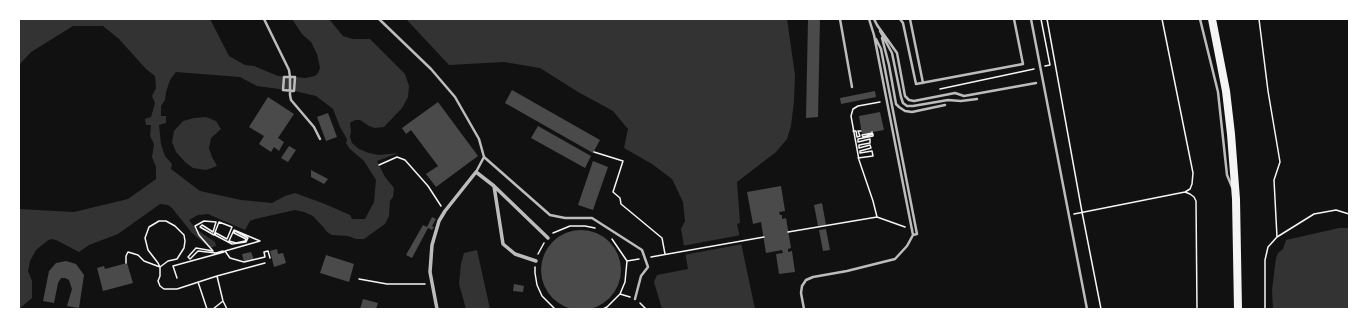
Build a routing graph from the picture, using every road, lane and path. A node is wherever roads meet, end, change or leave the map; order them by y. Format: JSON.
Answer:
{"nodes":[{"id":1,"x":264,"y":19,"type":"edge"},
{"id":2,"x":380,"y":19,"type":"edge"},
{"id":3,"x":840,"y":19,"type":"edge"},
{"id":4,"x":869,"y":19,"type":"edge"},
{"id":5,"x":874,"y":19,"type":"edge"},
{"id":6,"x":900,"y":19,"type":"edge"},
{"id":7,"x":910,"y":19,"type":"edge"},
{"id":8,"x":1014,"y":19,"type":"edge"},
{"id":9,"x":1031,"y":19,"type":"edge"},
{"id":10,"x":1041,"y":19,"type":"edge"},
{"id":11,"x":1047,"y":19,"type":"edge"},
{"id":12,"x":1162,"y":19,"type":"edge"},
{"id":13,"x":1200,"y":19,"type":"edge"},
{"id":14,"x":1258,"y":19,"type":"edge"},
{"id":15,"x":1212,"y":21,"type":"edge"},
{"id":16,"x":877,"y":25,"type":"junction"},
{"id":17,"x":882,"y":35,"type":"junction"},
{"id":18,"x":874,"y":36,"type":"junction"},
{"id":19,"x":1041,"y":67,"type":"junction"},
{"id":20,"x":290,"y":77,"type":"junction"},
{"id":21,"x":923,"y":83,"type":"junction"},
{"id":22,"x":1036,"y":83,"type":"dead end"},
{"id":23,"x":852,"y":86,"type":"dead end"},
{"id":24,"x":940,"y":89,"type":"dead end"},
{"id":25,"x":289,"y":91,"type":"junction"},
{"id":26,"x":977,"y":99,"type":"dead end"},
{"id":27,"x":882,"y":102,"type":"dead end"},
{"id":28,"x":945,"y":105,"type":"dead end"},
{"id":29,"x":862,"y":130,"type":"dead end"},
{"id":30,"x":853,"y":131,"type":"junction"},
{"id":31,"x":872,"y":132,"type":"dead end"},
{"id":32,"x":320,"y":139,"type":"dead end"},
{"id":33,"x":594,"y":152,"type":"dead end"},
{"id":34,"x":484,"y":157,"type":"junction"},
{"id":35,"x":858,"y":158,"type":"junction"},
{"id":36,"x":379,"y":166,"type":"dead end"},
{"id":37,"x":476,"y":172,"type":"junction"},
{"id":38,"x":494,"y":186,"type":"junction"},
{"id":39,"x":1185,"y":192,"type":"junction"},
{"id":40,"x":1236,"y":199,"type":"junction"},
{"id":41,"x":445,"y":211,"type":"junction"},
{"id":42,"x":1082,"y":212,"type":"junction"},
{"id":43,"x":1349,"y":214,"type":"edge"},
{"id":44,"x":1069,"y":215,"type":"junction"},
{"id":45,"x":877,"y":217,"type":"junction"},
{"id":46,"x":912,"y":226,"type":"junction"},
{"id":47,"x":596,"y":229,"type":"dead end"},
{"id":48,"x":788,"y":232,"type":"dead end"},
{"id":49,"x":913,"y":235,"type":"junction"},
{"id":50,"x":611,"y":237,"type":"dead end"},
{"id":51,"x":764,"y":237,"type":"dead end"},
{"id":52,"x":1277,"y":237,"type":"junction"},
{"id":53,"x":548,"y":238,"type":"junction"},
{"id":54,"x":665,"y":254,"type":"junction"},
{"id":55,"x":650,"y":257,"type":"dead end"},
{"id":56,"x":270,"y":258,"type":"dead end"},
{"id":57,"x":642,"y":258,"type":"dead end"},
{"id":58,"x":536,"y":261,"type":"junction"},
{"id":59,"x":627,"y":261,"type":"junction"},
{"id":60,"x":126,"y":263,"type":"dead end"},
{"id":61,"x":265,"y":263,"type":"dead end"},
{"id":62,"x":160,"y":267,"type":"junction"},
{"id":63,"x":217,"y":276,"type":"junction"},
{"id":64,"x":177,"y":278,"type":"dead end"},
{"id":65,"x":359,"y":279,"type":"dead end"},
{"id":66,"x":198,"y":282,"type":"junction"},
{"id":67,"x":432,"y":282,"type":"junction"},
{"id":68,"x":620,"y":294,"type":"junction"},
{"id":69,"x":631,"y":297,"type":"dead end"},
{"id":70,"x":635,"y":299,"type":"dead end"},
{"id":71,"x":223,"y":301,"type":"junction"},
{"id":72,"x":207,"y":309,"type":"edge"},
{"id":73,"x":213,"y":309,"type":"edge"},
{"id":74,"x":227,"y":309,"type":"edge"},
{"id":75,"x":438,"y":309,"type":"edge"},
{"id":76,"x":555,"y":309,"type":"edge"},
{"id":77,"x":603,"y":309,"type":"edge"},
{"id":78,"x":804,"y":309,"type":"edge"},
{"id":79,"x":1087,"y":309,"type":"edge"},
{"id":80,"x":1101,"y":309,"type":"edge"},
{"id":81,"x":1198,"y":309,"type":"edge"},
{"id":82,"x":1238,"y":309,"type":"edge"},
{"id":83,"x":1265,"y":309,"type":"edge"}],
"edges":[{"from":1,"to":20,"type":"lane"},
{"from":2,"to":34,"type":"lane"},
{"from":3,"to":23,"type":"lane"},
{"from":4,"to":18,"type":"lane"},
{"from":5,"to":16,"type":"lane"},
{"from":6,"to":21,"type":"lane"},
{"from":7,"to":21,"type":"lane"},
{"from":8,"to":21,"type":"lane"},
{"from":9,"to":19,"type":"lane"},
{"from":10,"to":19,"type":"path"},
{"from":11,"to":42,"type":"path"},
{"from":12,"to":39,"type":"path"},
{"from":13,"to":40,"type":"lane"},
{"from":14,"to":52,"type":"path"},
{"from":15,"to":40,"type":"main road"},
{"from":16,"to":17,"type":"lane"},
{"from":16,"to":22,"type":"lane"},
{"from":17,"to":26,"type":"lane"},
{"from":17,"to":28,"type":"lane"},
{"from":18,"to":46,"type":"lane"},
{"from":18,"to":49,"type":"lane"},
{"from":19,"to":24,"type":"path"},
{"from":19,"to":44,"type":"lane"},
{"from":20,"to":25,"type":"lane"},
{"from":20,"to":25,"type":"lane"},
{"from":25,"to":32,"type":"lane"},
{"from":27,"to":30,"type":"path"},
{"from":29,"to":30,"type":"path"},
{"from":30,"to":35,"type":"path"},
{"from":31,"to":35,"type":"path"},
{"from":33,"to":54,"type":"path"},
{"from":34,"to":37,"type":"lane"},
{"from":34,"to":70,"type":"lane"},
{"from":35,"to":45,"type":"path"},
{"from":36,"to":41,"type":"path"},
{"from":37,"to":38,"type":"street"},
{"from":37,"to":41,"type":"street"},
{"from":38,"to":53,"type":"street"},
{"from":38,"to":58,"type":"street"},
{"from":39,"to":42,"type":"path"},
{"from":39,"to":81,"type":"path"},
{"from":40,"to":82,"type":"main road"},
{"from":41,"to":67,"type":"street"},
{"from":42,"to":44,"type":"path"},
{"from":42,"to":80,"type":"path"},
{"from":43,"to":52,"type":"path"},
{"from":44,"to":79,"type":"lane"},
{"from":45,"to":46,"type":"path"},
{"from":45,"to":48,"type":"path"},
{"from":46,"to":49,"type":"lane"},
{"from":47,"to":53,"type":"path"},
{"from":49,"to":78,"type":"lane"},
{"from":50,"to":59,"type":"path"},
{"from":51,"to":54,"type":"path"},
{"from":52,"to":83,"type":"path"},
{"from":53,"to":58,"type":"path"},
{"from":54,"to":55,"type":"path"},
{"from":56,"to":64,"type":"path"},
{"from":57,"to":59,"type":"path"},
{"from":58,"to":76,"type":"path"},
{"from":59,"to":68,"type":"path"},
{"from":60,"to":62,"type":"path"},
{"from":61,"to":63,"type":"path"},
{"from":62,"to":62,"type":"path"},
{"from":62,"to":66,"type":"path"},
{"from":63,"to":66,"type":"path"},
{"from":63,"to":71,"type":"path"},
{"from":65,"to":67,"type":"path"},
{"from":66,"to":72,"type":"path"},
{"from":67,"to":75,"type":"street"},
{"from":68,"to":69,"type":"path"},
{"from":68,"to":77,"type":"path"},
{"from":71,"to":73,"type":"path"},
{"from":71,"to":74,"type":"path"}]}
